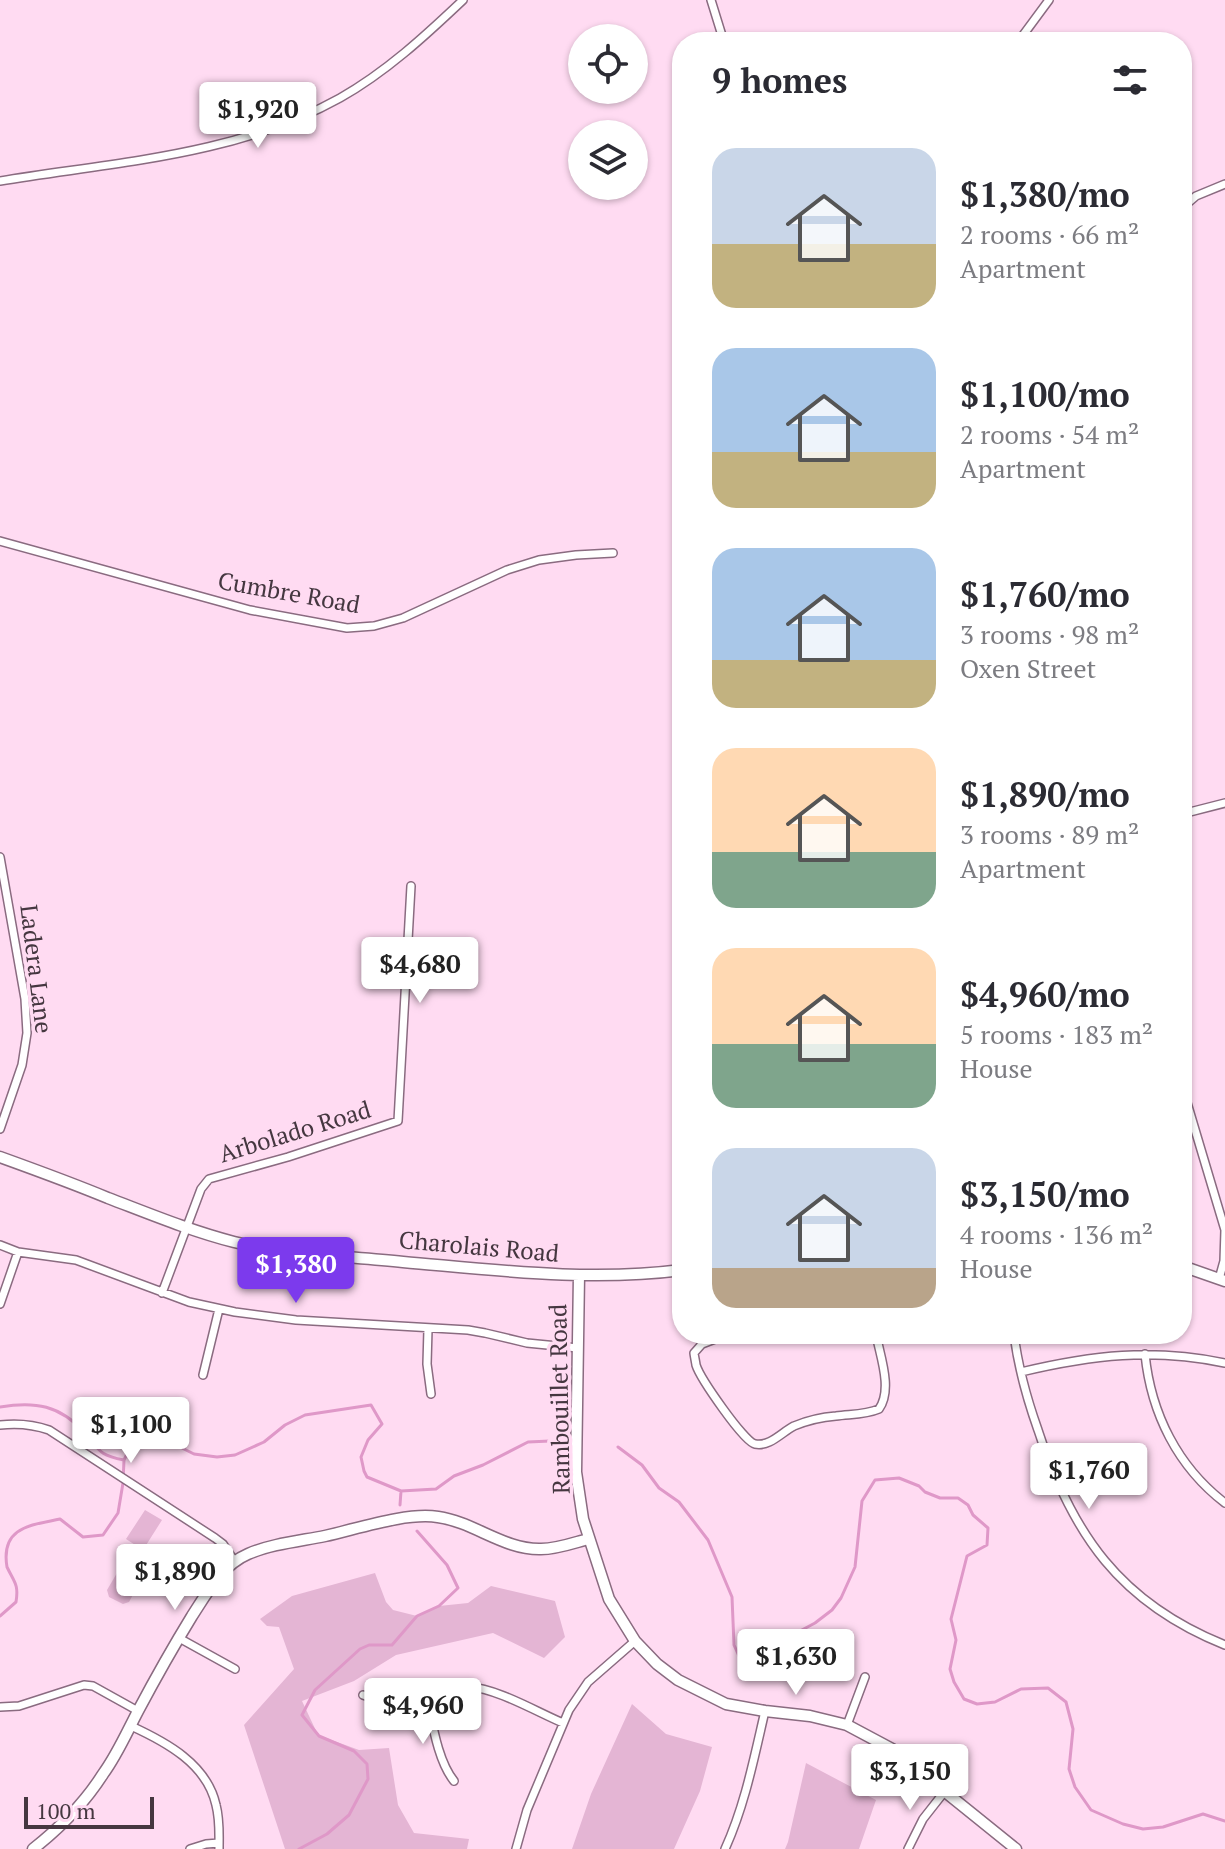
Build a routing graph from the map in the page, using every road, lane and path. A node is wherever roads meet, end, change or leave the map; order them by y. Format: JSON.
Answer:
{"nodes":[{"id":1,"x":463,"y":0,"type":"edge"},
{"id":2,"x":711,"y":0,"type":"edge"},
{"id":3,"x":1049,"y":0,"type":"edge"},
{"id":4,"x":721,"y":32,"type":"edge"},
{"id":5,"x":1025,"y":32,"type":"edge"},
{"id":6,"x":0,"y":181,"type":"edge"},
{"id":7,"x":1225,"y":184,"type":"edge"},
{"id":8,"x":1192,"y":199,"type":"edge"},
{"id":9,"x":0,"y":541,"type":"edge"},
{"id":10,"x":613,"y":553,"type":"dead end"},
{"id":11,"x":1225,"y":803,"type":"edge"},
{"id":12,"x":1192,"y":811,"type":"edge"},
{"id":13,"x":0,"y":857,"type":"edge"},
{"id":14,"x":411,"y":886,"type":"dead end"},
{"id":15,"x":1192,"y":1119,"type":"edge"},
{"id":16,"x":0,"y":1129,"type":"edge"},
{"id":17,"x":0,"y":1157,"type":"edge"},
{"id":18,"x":186,"y":1228,"type":"junction"},
{"id":19,"x":0,"y":1245,"type":"edge"},
{"id":20,"x":18,"y":1252,"type":"junction"},
{"id":21,"x":1192,"y":1270,"type":"edge"},
{"id":22,"x":672,"y":1271,"type":"edge"},
{"id":23,"x":579,"y":1275,"type":"junction"},
{"id":24,"x":1222,"y":1280,"type":"edge"},
{"id":25,"x":162,"y":1293,"type":"junction"},
{"id":26,"x":0,"y":1304,"type":"edge"},
{"id":27,"x":219,"y":1309,"type":"junction"},
{"id":28,"x":428,"y":1329,"type":"junction"},
{"id":29,"x":702,"y":1344,"type":"edge"},
{"id":30,"x":878,"y":1344,"type":"edge"},
{"id":31,"x":1016,"y":1344,"type":"edge"},
{"id":32,"x":578,"y":1348,"type":"junction"},
{"id":33,"x":1145,"y":1354,"type":"junction"},
{"id":34,"x":1225,"y":1363,"type":"edge"},
{"id":35,"x":1021,"y":1372,"type":"junction"},
{"id":36,"x":203,"y":1375,"type":"dead end"},
{"id":37,"x":431,"y":1394,"type":"dead end"},
{"id":38,"x":0,"y":1425,"type":"edge"},
{"id":39,"x":1225,"y":1503,"type":"edge"},
{"id":40,"x":588,"y":1539,"type":"junction"},
{"id":41,"x":235,"y":1562,"type":"junction"},
{"id":42,"x":179,"y":1638,"type":"junction"},
{"id":43,"x":635,"y":1641,"type":"junction"},
{"id":44,"x":1225,"y":1645,"type":"edge"},
{"id":45,"x":235,"y":1669,"type":"dead end"},
{"id":46,"x":865,"y":1677,"type":"dead end"},
{"id":47,"x":426,"y":1694,"type":"junction"},
{"id":48,"x":363,"y":1695,"type":"dead end"},
{"id":49,"x":0,"y":1707,"type":"edge"},
{"id":50,"x":138,"y":1711,"type":"junction"},
{"id":51,"x":765,"y":1711,"type":"junction"},
{"id":52,"x":563,"y":1723,"type":"junction"},
{"id":53,"x":847,"y":1725,"type":"junction"},
{"id":54,"x":131,"y":1726,"type":"junction"},
{"id":55,"x":454,"y":1781,"type":"dead end"},
{"id":56,"x":945,"y":1791,"type":"junction"},
{"id":57,"x":219,"y":1846,"type":"edge"},
{"id":58,"x":33,"y":1849,"type":"edge"},
{"id":59,"x":190,"y":1849,"type":"edge"},
{"id":60,"x":516,"y":1849,"type":"edge"},
{"id":61,"x":725,"y":1849,"type":"edge"},
{"id":62,"x":908,"y":1849,"type":"edge"},
{"id":63,"x":1016,"y":1849,"type":"edge"}],
"edges":[{"from":1,"to":6,"type":"street"},
{"from":2,"to":4,"type":"street"},
{"from":3,"to":5,"type":"street"},
{"from":7,"to":8,"type":"street"},
{"from":9,"to":10,"type":"street","name":"Cumbre Road"},
{"from":11,"to":12,"type":"street"},
{"from":13,"to":16,"type":"street","name":"Ladera Lane"},
{"from":14,"to":18,"type":"street","name":"Arbolado Road"},
{"from":15,"to":24,"type":"street"},
{"from":17,"to":18,"type":"street","name":"Charolais Road"},
{"from":18,"to":23,"type":"street","name":"Charolais Road"},
{"from":18,"to":25,"type":"street","name":"Arbolado Road"},
{"from":19,"to":20,"type":"street"},
{"from":20,"to":25,"type":"street"},
{"from":20,"to":26,"type":"street"},
{"from":21,"to":24,"type":"street"},
{"from":22,"to":23,"type":"street","name":"Charolais Road"},
{"from":23,"to":32,"type":"street","name":"Rambouillet Road"},
{"from":25,"to":27,"type":"street"},
{"from":27,"to":28,"type":"street"},
{"from":27,"to":36,"type":"street"},
{"from":28,"to":32,"type":"street"},
{"from":28,"to":37,"type":"street"},
{"from":29,"to":30,"type":"street"},
{"from":31,"to":35,"type":"street"},
{"from":32,"to":40,"type":"street","name":"Rambouillet Road"},
{"from":33,"to":34,"type":"street"},
{"from":33,"to":35,"type":"street"},
{"from":33,"to":39,"type":"street"},
{"from":35,"to":44,"type":"street"},
{"from":38,"to":41,"type":"street"},
{"from":40,"to":41,"type":"street"},
{"from":40,"to":43,"type":"street","name":"Rambouillet Road"},
{"from":41,"to":42,"type":"street"},
{"from":42,"to":45,"type":"street"},
{"from":42,"to":50,"type":"street"},
{"from":43,"to":51,"type":"street","name":"Rambouillet Road"},
{"from":43,"to":52,"type":"street"},
{"from":46,"to":53,"type":"street"},
{"from":47,"to":48,"type":"street"},
{"from":47,"to":52,"type":"street"},
{"from":47,"to":55,"type":"street"},
{"from":49,"to":50,"type":"street"},
{"from":50,"to":54,"type":"street"},
{"from":51,"to":53,"type":"street","name":"Rambouillet Road"},
{"from":51,"to":61,"type":"street"},
{"from":52,"to":60,"type":"street"},
{"from":53,"to":56,"type":"street","name":"Rambouillet Road"},
{"from":54,"to":57,"type":"street"},
{"from":54,"to":58,"type":"street"},
{"from":56,"to":62,"type":"street"},
{"from":56,"to":63,"type":"street","name":"Rambouillet Road"},
{"from":57,"to":59,"type":"street"}]}
